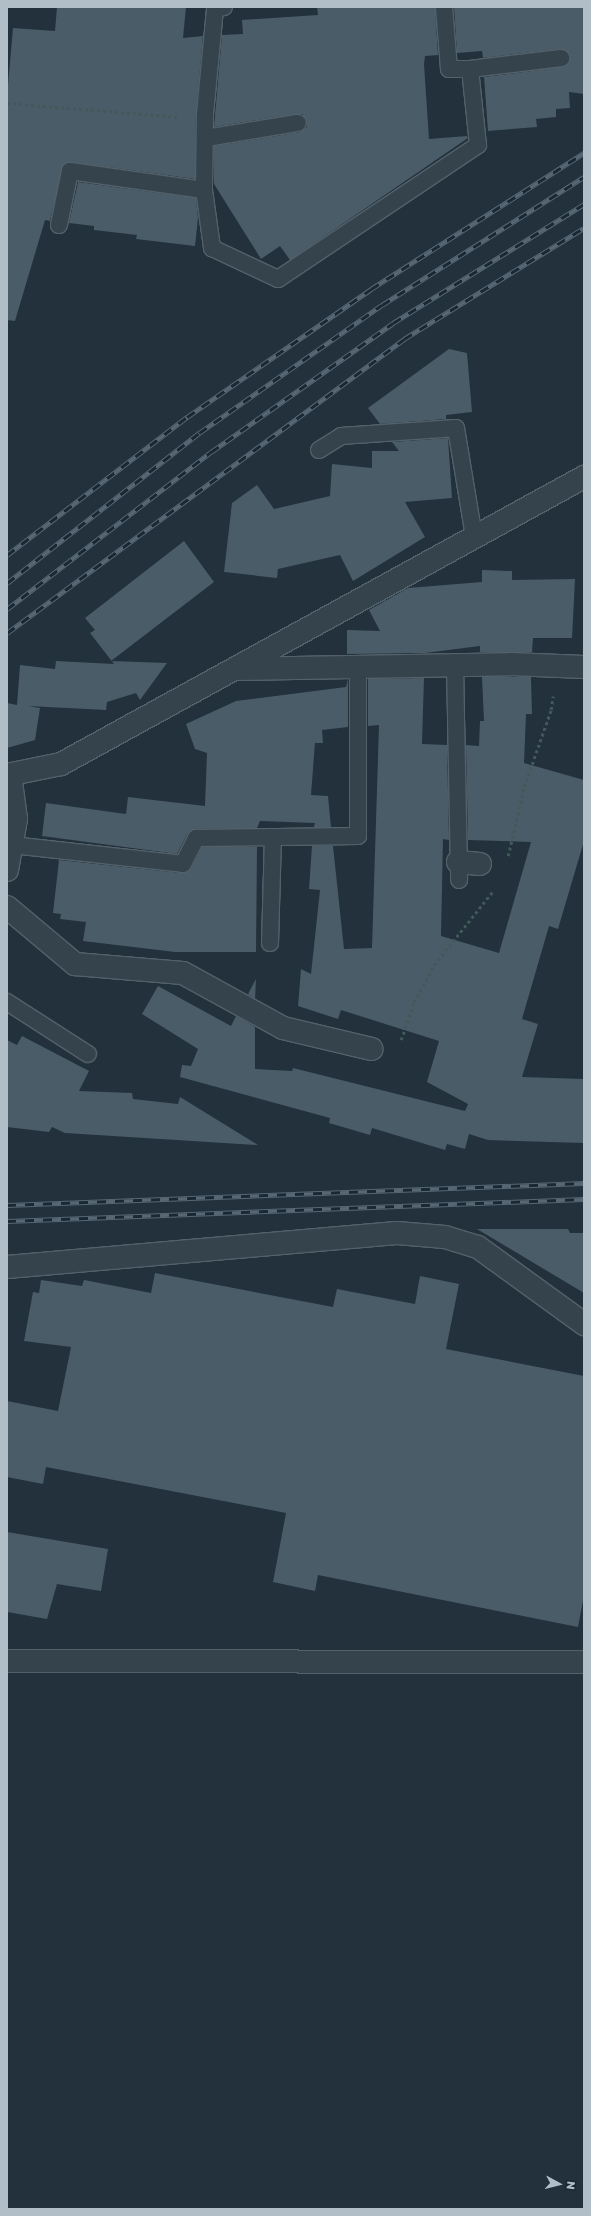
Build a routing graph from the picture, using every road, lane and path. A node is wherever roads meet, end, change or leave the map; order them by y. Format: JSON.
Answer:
{"nodes":[{"id":1,"x":224,"y":7,"type":"edge"},
{"id":2,"x":444,"y":7,"type":"edge"},
{"id":3,"x":561,"y":58,"type":"dead end"},
{"id":4,"x":470,"y":69,"type":"junction"},
{"id":5,"x":7,"y":102,"type":"edge"},
{"id":6,"x":205,"y":114,"type":"junction"},
{"id":7,"x":298,"y":122,"type":"dead end"},
{"id":8,"x":206,"y":138,"type":"junction"},
{"id":9,"x":204,"y":190,"type":"junction"},
{"id":10,"x":59,"y":225,"type":"dead end"},
{"id":11,"x":319,"y":450,"type":"dead end"},
{"id":12,"x":584,"y":477,"type":"edge"},
{"id":13,"x":474,"y":537,"type":"junction"},
{"id":14,"x":455,"y":665,"type":"junction"},
{"id":15,"x":358,"y":667,"type":"junction"},
{"id":16,"x":584,"y":667,"type":"edge"},
{"id":17,"x":234,"y":669,"type":"junction"},
{"id":18,"x":9,"y":775,"type":"edge"},
{"id":19,"x":274,"y":838,"type":"junction"},
{"id":20,"x":12,"y":845,"type":"junction"},
{"id":21,"x":480,"y":864,"type":"dead end"},
{"id":22,"x":7,"y":870,"type":"edge"},
{"id":23,"x":459,"y":871,"type":"joint"},
{"id":24,"x":7,"y":907,"type":"edge"},
{"id":25,"x":270,"y":943,"type":"dead end"},
{"id":26,"x":7,"y":1002,"type":"edge"},
{"id":27,"x":372,"y":1049,"type":"dead end"},
{"id":28,"x":88,"y":1054,"type":"dead end"},
{"id":29,"x":7,"y":1267,"type":"edge"},
{"id":30,"x":584,"y":1324,"type":"edge"},
{"id":31,"x":7,"y":1661,"type":"edge"},
{"id":32,"x":584,"y":1662,"type":"edge"}],
"edges":[{"from":1,"to":6,"type":"lane"},
{"from":2,"to":4,"type":"lane"},
{"from":3,"to":4,"type":"lane"},
{"from":4,"to":9,"type":"lane"},
{"from":5,"to":6,"type":"path"},
{"from":6,"to":8,"type":"lane"},
{"from":7,"to":8,"type":"lane"},
{"from":8,"to":9,"type":"lane"},
{"from":9,"to":10,"type":"lane"},
{"from":11,"to":13,"type":"lane"},
{"from":12,"to":13,"type":"street"},
{"from":13,"to":17,"type":"street"},
{"from":14,"to":15,"type":"street"},
{"from":14,"to":16,"type":"street"},
{"from":14,"to":23,"type":"lane"},
{"from":15,"to":17,"type":"street"},
{"from":15,"to":19,"type":"lane"},
{"from":17,"to":18,"type":"street"},
{"from":18,"to":20,"type":"street"},
{"from":19,"to":20,"type":"lane"},
{"from":19,"to":25,"type":"lane"},
{"from":20,"to":22,"type":"street"},
{"from":21,"to":23,"type":"street"},
{"from":24,"to":27,"type":"street"},
{"from":26,"to":28,"type":"lane"},
{"from":29,"to":30,"type":"street"},
{"from":31,"to":32,"type":"street"}]}
